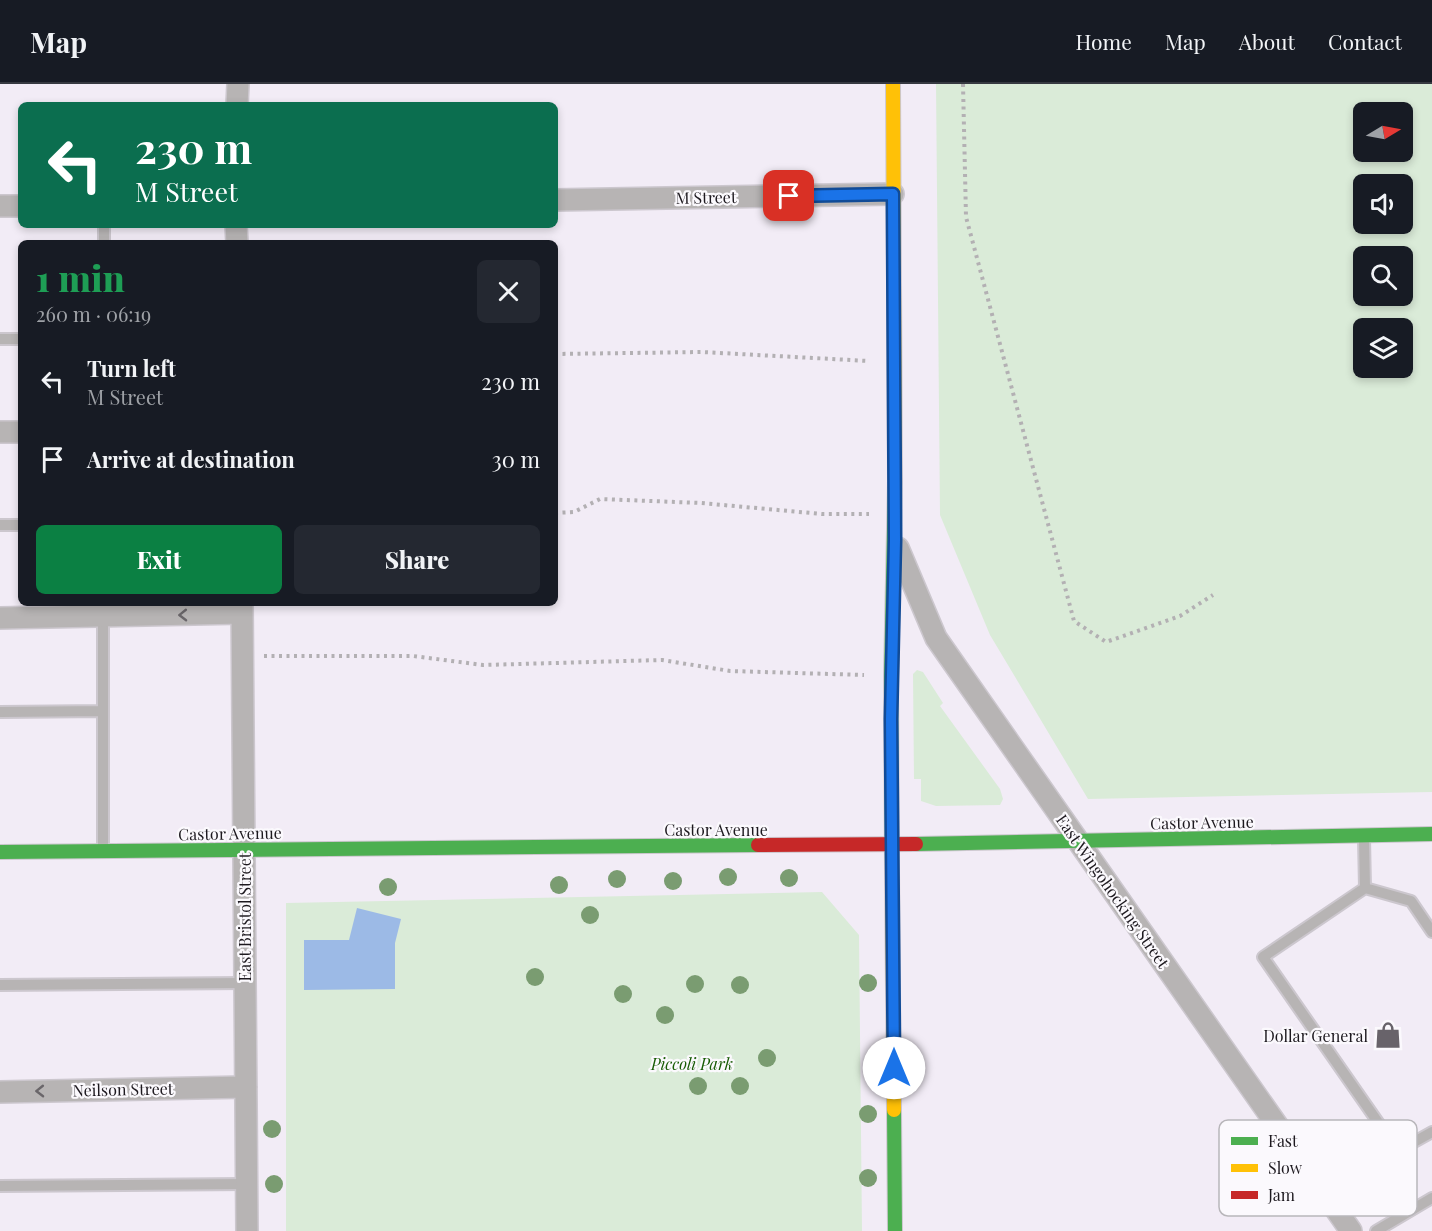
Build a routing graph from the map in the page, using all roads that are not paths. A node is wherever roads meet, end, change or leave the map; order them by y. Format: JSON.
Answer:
{"nodes":[{"id":1,"x":238,"y":84,"type":"edge"},
{"id":2,"x":893,"y":84,"type":"edge"},
{"id":3,"x":237,"y":102,"type":"edge"},
{"id":4,"x":893,"y":194,"type":"junction"},
{"id":5,"x":558,"y":200,"type":"edge"},
{"id":6,"x":0,"y":206,"type":"edge"},
{"id":7,"x":18,"y":206,"type":"edge"},
{"id":8,"x":0,"y":339,"type":"edge"},
{"id":9,"x":18,"y":339,"type":"edge"},
{"id":10,"x":0,"y":432,"type":"edge"},
{"id":11,"x":18,"y":432,"type":"edge"},
{"id":12,"x":0,"y":525,"type":"edge"},
{"id":13,"x":18,"y":525,"type":"edge"},
{"id":14,"x":895,"y":540,"type":"junction"},
{"id":15,"x":242,"y":608,"type":"edge"},
{"id":16,"x":103,"y":610,"type":"edge"},
{"id":17,"x":0,"y":618,"type":"edge"},
{"id":18,"x":103,"y":711,"type":"junction"},
{"id":19,"x":0,"y":712,"type":"edge"},
{"id":20,"x":1432,"y":834,"type":"edge"},
{"id":21,"x":1364,"y":835,"type":"junction"},
{"id":22,"x":1078,"y":842,"type":"junction"},
{"id":23,"x":892,"y":844,"type":"junction"},
{"id":24,"x":244,"y":849,"type":"junction"},
{"id":25,"x":103,"y":851,"type":"junction"},
{"id":26,"x":0,"y":852,"type":"edge"},
{"id":27,"x":1365,"y":888,"type":"junction"},
{"id":28,"x":1432,"y":932,"type":"edge"},
{"id":29,"x":244,"y":983,"type":"junction"},
{"id":30,"x":0,"y":985,"type":"edge"},
{"id":31,"x":246,"y":1087,"type":"junction"},
{"id":32,"x":0,"y":1092,"type":"edge"},
{"id":33,"x":1273,"y":1120,"type":"edge"},
{"id":34,"x":1376,"y":1120,"type":"edge"},
{"id":35,"x":1432,"y":1132,"type":"edge"},
{"id":36,"x":1417,"y":1140,"type":"edge"},
{"id":37,"x":247,"y":1184,"type":"junction"},
{"id":38,"x":0,"y":1186,"type":"edge"},
{"id":39,"x":1432,"y":1198,"type":"edge"},
{"id":40,"x":1417,"y":1207,"type":"edge"},
{"id":41,"x":1340,"y":1216,"type":"edge"},
{"id":42,"x":1401,"y":1216,"type":"edge"},
{"id":43,"x":247,"y":1231,"type":"edge"},
{"id":44,"x":895,"y":1231,"type":"edge"},
{"id":45,"x":1351,"y":1231,"type":"edge"},
{"id":46,"x":1376,"y":1231,"type":"edge"}],
"edges":[{"from":1,"to":3,"type":"street"},
{"from":2,"to":4,"type":"main road"},
{"from":4,"to":5,"type":"street","name":"M Street"},
{"from":4,"to":14,"type":"main road"},
{"from":6,"to":7,"type":"street"},
{"from":8,"to":9,"type":"lane"},
{"from":10,"to":11,"type":"street"},
{"from":12,"to":13,"type":"lane"},
{"from":14,"to":22,"type":"street","name":"East Wingohocking Street"},
{"from":14,"to":23,"type":"main road"},
{"from":15,"to":16,"type":"street","one_way":true},
{"from":15,"to":24,"type":"street","name":"East Bristol Street"},
{"from":16,"to":17,"type":"street"},
{"from":16,"to":18,"type":"lane"},
{"from":18,"to":19,"type":"lane"},
{"from":18,"to":25,"type":"lane"},
{"from":20,"to":21,"type":"main road","name":"Castor Avenue"},
{"from":21,"to":22,"type":"main road","name":"Castor Avenue"},
{"from":21,"to":27,"type":"lane"},
{"from":22,"to":23,"type":"main road","name":"Castor Avenue"},
{"from":22,"to":33,"type":"street","name":"East Wingohocking Street"},
{"from":23,"to":24,"type":"main road","name":"Castor Avenue"},
{"from":23,"to":44,"type":"main road"},
{"from":24,"to":25,"type":"main road","name":"Castor Avenue"},
{"from":24,"to":29,"type":"street","name":"East Bristol Street"},
{"from":25,"to":26,"type":"main road","name":"Castor Avenue"},
{"from":27,"to":28,"type":"lane"},
{"from":27,"to":34,"type":"lane"},
{"from":29,"to":30,"type":"lane"},
{"from":29,"to":31,"type":"street","name":"East Bristol Street"},
{"from":31,"to":32,"type":"street","name":"Neilson Street","one_way":true},
{"from":31,"to":37,"type":"street","name":"East Bristol Street"},
{"from":35,"to":36,"type":"lane"},
{"from":37,"to":38,"type":"lane"},
{"from":37,"to":43,"type":"street","name":"East Bristol Street"},
{"from":39,"to":40,"type":"lane"},
{"from":41,"to":45,"type":"street","name":"East Wingohocking Street"},
{"from":42,"to":46,"type":"lane"}]}
